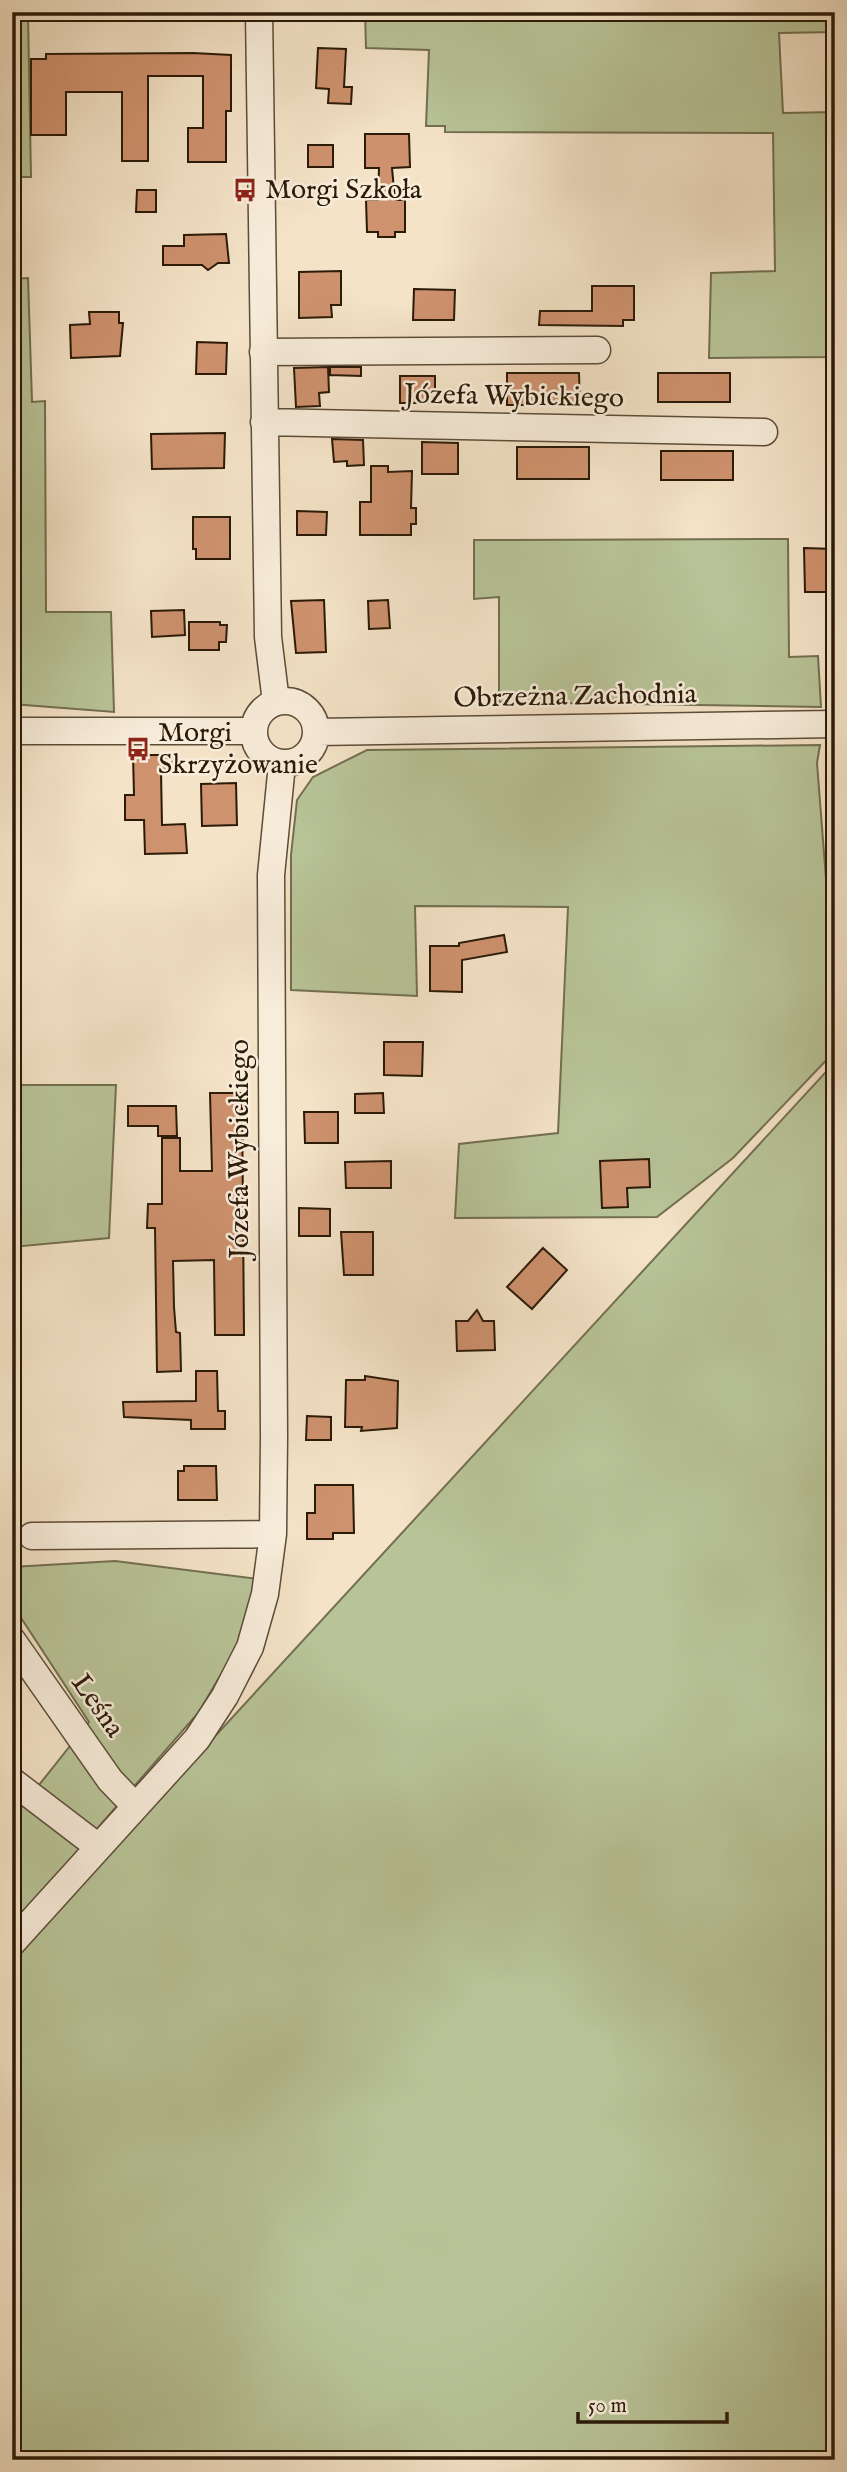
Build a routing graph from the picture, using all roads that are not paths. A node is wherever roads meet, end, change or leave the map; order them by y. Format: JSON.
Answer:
{"nodes":[{"id":1,"x":259,"y":12,"type":"edge"},
{"id":2,"x":597,"y":350,"type":"dead end"},
{"id":3,"x":263,"y":352,"type":"junction"},
{"id":4,"x":264,"y":422,"type":"junction"},
{"id":5,"x":764,"y":432,"type":"dead end"},
{"id":6,"x":276,"y":702,"type":"junction"},
{"id":7,"x":835,"y":724,"type":"edge"},
{"id":8,"x":253,"y":731,"type":"junction"},
{"id":9,"x":12,"y":732,"type":"edge"},
{"id":10,"x":316,"y":732,"type":"junction"},
{"id":11,"x":282,"y":764,"type":"junction"},
{"id":12,"x":273,"y":1534,"type":"junction"},
{"id":13,"x":32,"y":1535,"type":"dead end"},
{"id":14,"x":12,"y":1640,"type":"edge"},
{"id":15,"x":12,"y":1780,"type":"edge"},
{"id":16,"x":135,"y":1805,"type":"junction"},
{"id":17,"x":97,"y":1846,"type":"junction"},
{"id":18,"x":12,"y":1942,"type":"edge"}],
"edges":[{"from":1,"to":3,"type":"street"},
{"from":2,"to":3,"type":"street","name":"Józefa Wybickiego"},
{"from":3,"to":4,"type":"street"},
{"from":4,"to":5,"type":"street","name":"Józefa Wybickiego"},
{"from":4,"to":6,"type":"street"},
{"from":6,"to":8,"type":"street"},
{"from":6,"to":10,"type":"street"},
{"from":7,"to":10,"type":"street","name":"Obrzeżna Zachodnia"},
{"from":8,"to":9,"type":"street"},
{"from":8,"to":11,"type":"street"},
{"from":10,"to":11,"type":"street"},
{"from":11,"to":12,"type":"street","name":"Józefa Wybickiego"},
{"from":12,"to":13,"type":"street"},
{"from":12,"to":16,"type":"street","name":"Józefa Wybickiego"},
{"from":14,"to":16,"type":"street","name":"Leśna"},
{"from":15,"to":17,"type":"street"},
{"from":16,"to":17,"type":"street"},
{"from":17,"to":18,"type":"street"}]}
